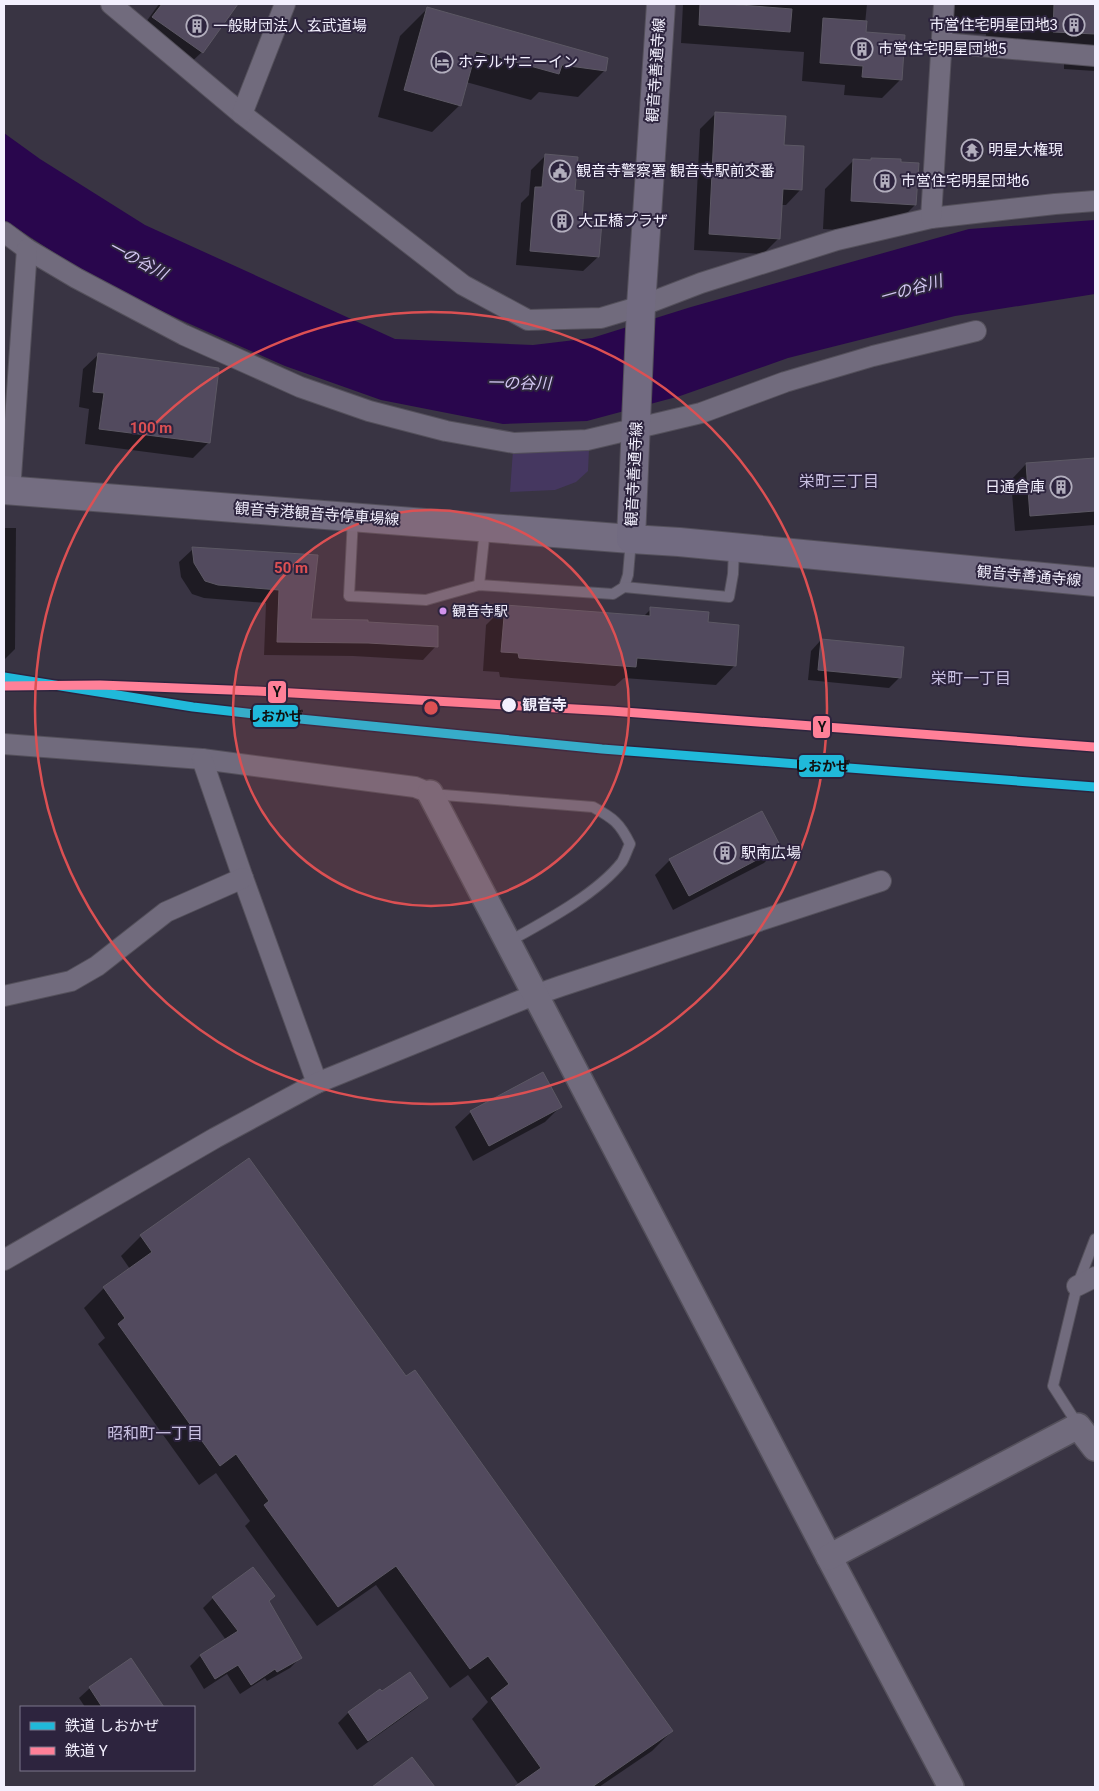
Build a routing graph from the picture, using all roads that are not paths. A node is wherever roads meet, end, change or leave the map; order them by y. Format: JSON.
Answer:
{"nodes":[{"id":1,"x":111,"y":4,"type":"edge"},
{"id":2,"x":285,"y":4,"type":"edge"},
{"id":3,"x":661,"y":4,"type":"edge"},
{"id":4,"x":944,"y":4,"type":"edge"},
{"id":5,"x":942,"y":43,"type":"junction"},
{"id":6,"x":1095,"y":56,"type":"edge"},
{"id":7,"x":242,"y":114,"type":"junction"},
{"id":8,"x":1095,"y":201,"type":"edge"},
{"id":9,"x":932,"y":218,"type":"junction"},
{"id":10,"x":4,"y":232,"type":"edge"},
{"id":11,"x":27,"y":249,"type":"junction"},
{"id":12,"x":641,"y":306,"type":"junction"},
{"id":13,"x":976,"y":330,"type":"dead end"},
{"id":14,"x":636,"y":428,"type":"junction"},
{"id":15,"x":7,"y":490,"type":"edge"},
{"id":16,"x":353,"y":517,"type":"junction"},
{"id":17,"x":486,"y":528,"type":"junction"},
{"id":18,"x":631,"y":539,"type":"junction"},
{"id":19,"x":734,"y":547,"type":"junction"},
{"id":20,"x":1095,"y":582,"type":"edge"},
{"id":21,"x":478,"y":585,"type":"junction"},
{"id":22,"x":624,"y":587,"type":"junction"},
{"id":23,"x":4,"y":744,"type":"edge"},
{"id":24,"x":202,"y":759,"type":"junction"},
{"id":25,"x":430,"y":794,"type":"junction"},
{"id":26,"x":243,"y":878,"type":"junction"},
{"id":27,"x":881,"y":881,"type":"dead end"},
{"id":28,"x":508,"y":942,"type":"junction"},
{"id":29,"x":4,"y":996,"type":"edge"},
{"id":30,"x":536,"y":996,"type":"junction"},
{"id":31,"x":317,"y":1083,"type":"junction"},
{"id":32,"x":1095,"y":1239,"type":"edge"},
{"id":33,"x":4,"y":1260,"type":"edge"},
{"id":34,"x":1095,"y":1278,"type":"edge"},
{"id":35,"x":1077,"y":1286,"type":"junction"},
{"id":36,"x":1078,"y":1426,"type":"junction"},
{"id":37,"x":1095,"y":1448,"type":"edge"},
{"id":38,"x":829,"y":1557,"type":"junction"},
{"id":39,"x":951,"y":1787,"type":"edge"}],
"edges":[{"from":1,"to":7,"type":"street"},
{"from":2,"to":7,"type":"street"},
{"from":3,"to":12,"type":"main road","name":"観音寺善通寺線"},
{"from":4,"to":5,"type":"street"},
{"from":5,"to":6,"type":"street"},
{"from":5,"to":9,"type":"street"},
{"from":7,"to":12,"type":"street"},
{"from":8,"to":9,"type":"street"},
{"from":9,"to":12,"type":"street"},
{"from":10,"to":11,"type":"street"},
{"from":11,"to":14,"type":"street"},
{"from":11,"to":15,"type":"street"},
{"from":12,"to":14,"type":"main road","name":"観音寺善通寺線"},
{"from":13,"to":14,"type":"street"},
{"from":14,"to":18,"type":"main road","name":"観音寺善通寺線"},
{"from":15,"to":16,"type":"main road","name":"観音寺港観音寺停車場線"},
{"from":16,"to":17,"type":"main road","name":"観音寺港観音寺停車場線"},
{"from":16,"to":21,"type":"lane"},
{"from":17,"to":18,"type":"main road","name":"観音寺港観音寺停車場線"},
{"from":17,"to":21,"type":"lane"},
{"from":18,"to":19,"type":"main road","name":"観音寺善通寺線"},
{"from":18,"to":22,"type":"lane"},
{"from":19,"to":20,"type":"main road","name":"観音寺善通寺線"},
{"from":19,"to":22,"type":"lane"},
{"from":21,"to":22,"type":"lane"},
{"from":23,"to":24,"type":"street"},
{"from":24,"to":25,"type":"street"},
{"from":24,"to":26,"type":"street"},
{"from":25,"to":28,"type":"street"},
{"from":25,"to":28,"type":"lane"},
{"from":26,"to":29,"type":"street"},
{"from":26,"to":31,"type":"street"},
{"from":27,"to":30,"type":"street"},
{"from":28,"to":30,"type":"street"},
{"from":30,"to":31,"type":"street"},
{"from":30,"to":38,"type":"street"},
{"from":31,"to":33,"type":"street"},
{"from":32,"to":35,"type":"lane"},
{"from":34,"to":35,"type":"street"},
{"from":35,"to":36,"type":"lane"},
{"from":36,"to":37,"type":"street"},
{"from":36,"to":38,"type":"street"},
{"from":38,"to":39,"type":"street"}]}
